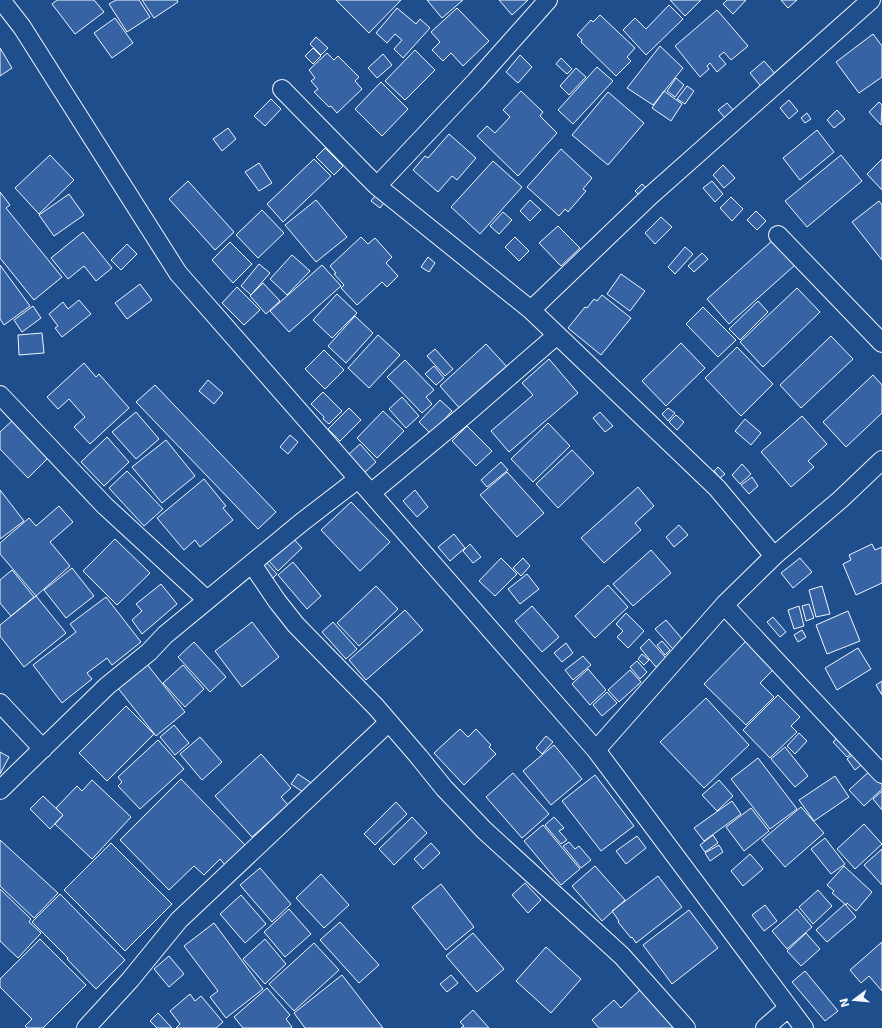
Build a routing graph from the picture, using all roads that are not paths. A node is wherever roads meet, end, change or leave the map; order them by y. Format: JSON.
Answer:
{"nodes":[{"id":1,"x":1,"y":0,"type":"edge"},
{"id":2,"x":548,"y":0,"type":"edge"},
{"id":3,"x":871,"y":0,"type":"edge"},
{"id":4,"x":878,"y":0,"type":"edge"},
{"id":5,"x":882,"y":4,"type":"edge"},
{"id":6,"x":282,"y":89,"type":"dead end"},
{"id":7,"x":377,"y":186,"type":"junction"},
{"id":8,"x":778,"y":235,"type":"dead end"},
{"id":9,"x":531,"y":310,"type":"junction"},
{"id":10,"x":557,"y":335,"type":"junction"},
{"id":11,"x":882,"y":343,"type":"edge"},
{"id":12,"x":0,"y":395,"type":"edge"},
{"id":13,"x":882,"y":460,"type":"edge"},
{"id":14,"x":358,"y":479,"type":"junction"},
{"id":15,"x":371,"y":493,"type":"junction"},
{"id":16,"x":774,"y":556,"type":"junction"},
{"id":17,"x":252,"y":564,"type":"junction"},
{"id":18,"x":207,"y":600,"type":"junction"},
{"id":19,"x":724,"y":605,"type":"junction"},
{"id":20,"x":0,"y":703,"type":"edge"},
{"id":21,"x":389,"y":722,"type":"junction"},
{"id":22,"x":43,"y":748,"type":"junction"},
{"id":23,"x":596,"y":750,"type":"junction"},
{"id":24,"x":879,"y":764,"type":"edge"},
{"id":25,"x":0,"y":790,"type":"edge"},
{"id":26,"x":788,"y":1008,"type":"junction"},
{"id":27,"x":86,"y":1028,"type":"edge"},
{"id":28,"x":686,"y":1028,"type":"edge"},
{"id":29,"x":765,"y":1028,"type":"edge"},
{"id":30,"x":804,"y":1028,"type":"edge"}],
"edges":[{"from":1,"to":14,"type":"street"},
{"from":2,"to":7,"type":"street"},
{"from":3,"to":9,"type":"street"},
{"from":4,"to":5,"type":"street"},
{"from":6,"to":7,"type":"street"},
{"from":7,"to":9,"type":"street"},
{"from":8,"to":11,"type":"street"},
{"from":9,"to":10,"type":"street"},
{"from":10,"to":15,"type":"street"},
{"from":10,"to":16,"type":"street"},
{"from":12,"to":18,"type":"street"},
{"from":13,"to":16,"type":"street"},
{"from":14,"to":15,"type":"street"},
{"from":14,"to":17,"type":"street"},
{"from":15,"to":23,"type":"street"},
{"from":16,"to":19,"type":"street"},
{"from":17,"to":18,"type":"street"},
{"from":17,"to":21,"type":"street"},
{"from":18,"to":22,"type":"street"},
{"from":19,"to":23,"type":"street"},
{"from":19,"to":24,"type":"street"},
{"from":20,"to":22,"type":"street"},
{"from":21,"to":27,"type":"street"},
{"from":21,"to":28,"type":"street"},
{"from":22,"to":25,"type":"street"},
{"from":23,"to":26,"type":"street"},
{"from":26,"to":29,"type":"street"},
{"from":26,"to":30,"type":"street"}]}
